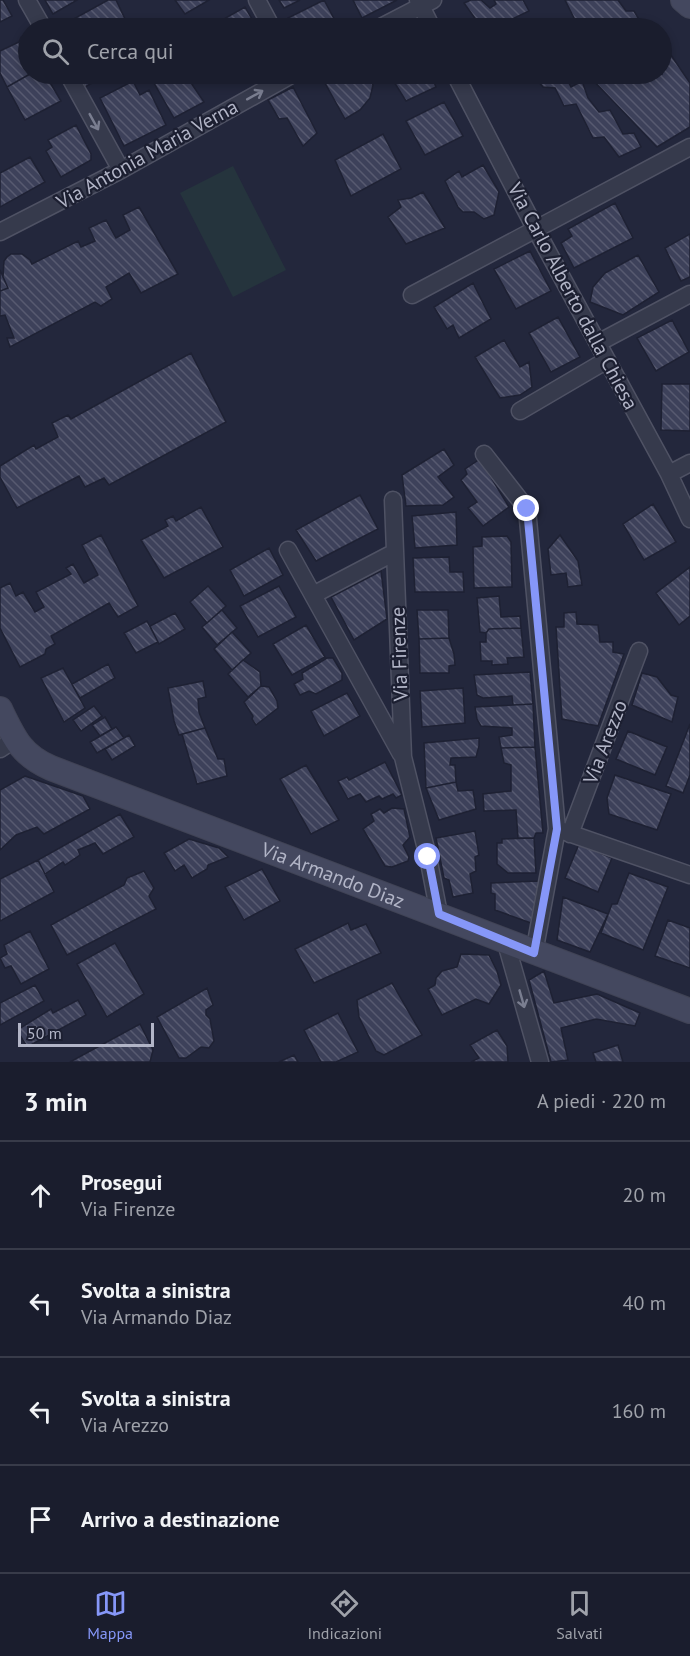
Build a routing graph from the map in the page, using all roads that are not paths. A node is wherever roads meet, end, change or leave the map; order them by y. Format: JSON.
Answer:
{"nodes":[{"id":1,"x":27,"y":0,"type":"edge"},
{"id":2,"x":257,"y":0,"type":"edge"},
{"id":3,"x":683,"y":0,"type":"edge"},
{"id":4,"x":424,"y":2,"type":"edge"},
{"id":5,"x":690,"y":6,"type":"edge"},
{"id":6,"x":37,"y":18,"type":"edge"},
{"id":7,"x":267,"y":18,"type":"edge"},
{"id":8,"x":396,"y":18,"type":"edge"},
{"id":9,"x":429,"y":18,"type":"edge"},
{"id":10,"x":74,"y":84,"type":"edge"},
{"id":11,"x":275,"y":84,"type":"edge"},
{"id":12,"x":461,"y":84,"type":"edge"},
{"id":13,"x":690,"y":147,"type":"edge"},
{"id":14,"x":121,"y":170,"type":"junction"},
{"id":15,"x":535,"y":228,"type":"junction"},
{"id":16,"x":0,"y":232,"type":"edge"},
{"id":17,"x":690,"y":294,"type":"edge"},
{"id":18,"x":412,"y":295,"type":"dead end"},
{"id":19,"x":598,"y":343,"type":"junction"},
{"id":20,"x":607,"y":360,"type":"junction"},
{"id":21,"x":520,"y":411,"type":"dead end"},
{"id":22,"x":484,"y":454,"type":"dead end"},
{"id":23,"x":690,"y":463,"type":"edge"},
{"id":24,"x":669,"y":474,"type":"junction"},
{"id":25,"x":393,"y":500,"type":"dead end"},
{"id":26,"x":690,"y":519,"type":"edge"},
{"id":27,"x":288,"y":550,"type":"dead end"},
{"id":28,"x":396,"y":552,"type":"junction"},
{"id":29,"x":313,"y":595,"type":"junction"},
{"id":30,"x":639,"y":651,"type":"dead end"},
{"id":31,"x":0,"y":709,"type":"edge"},
{"id":32,"x":8,"y":744,"type":"edge"},
{"id":33,"x":403,"y":757,"type":"junction"},
{"id":34,"x":563,"y":831,"type":"junction"},
{"id":35,"x":690,"y":875,"type":"edge"},
{"id":36,"x":439,"y":914,"type":"junction"},
{"id":37,"x":506,"y":943,"type":"junction"},
{"id":38,"x":534,"y":953,"type":"junction"},
{"id":39,"x":690,"y":1011,"type":"edge"},
{"id":40,"x":540,"y":1062,"type":"edge"}],
"edges":[{"from":1,"to":6,"type":"street"},
{"from":2,"to":7,"type":"street"},
{"from":3,"to":5,"type":"main road"},
{"from":4,"to":8,"type":"street"},
{"from":4,"to":9,"type":"street"},
{"from":10,"to":14,"type":"street","one_way":true},
{"from":14,"to":11,"type":"street","name":"Via Antonia Maria Verna","one_way":true},
{"from":12,"to":15,"type":"street","name":"Via Carlo Alberto dalla Chiesa"},
{"from":13,"to":15,"type":"street"},
{"from":14,"to":16,"type":"street","name":"Via Antonia Maria Verna"},
{"from":15,"to":18,"type":"street"},
{"from":15,"to":19,"type":"street","name":"Via Carlo Alberto dalla Chiesa"},
{"from":17,"to":19,"type":"street"},
{"from":19,"to":20,"type":"street","name":"Via Carlo Alberto dalla Chiesa"},
{"from":20,"to":21,"type":"street"},
{"from":20,"to":24,"type":"street","name":"Via Carlo Alberto dalla Chiesa"},
{"from":22,"to":34,"type":"street","name":"Via Arezzo"},
{"from":23,"to":24,"type":"street"},
{"from":24,"to":26,"type":"street","name":"Via Carlo Alberto dalla Chiesa"},
{"from":25,"to":28,"type":"street","name":"Via Firenze"},
{"from":27,"to":29,"type":"street","name":"Via Firenze"},
{"from":28,"to":29,"type":"street"},
{"from":28,"to":33,"type":"street","name":"Via Firenze"},
{"from":29,"to":33,"type":"street","name":"Via Firenze"},
{"from":30,"to":34,"type":"street","name":"Via Arezzo"},
{"from":31,"to":32,"type":"main road","name":"Via Armando Diaz"},
{"from":32,"to":36,"type":"main road","name":"Via Armando Diaz"},
{"from":33,"to":36,"type":"street","name":"Via Firenze"},
{"from":34,"to":35,"type":"street"},
{"from":34,"to":38,"type":"street","name":"Via Arezzo"},
{"from":36,"to":37,"type":"main road","name":"Via Armando Diaz"},
{"from":37,"to":38,"type":"main road","name":"Via Armando Diaz"},
{"from":37,"to":40,"type":"street","one_way":true},
{"from":38,"to":39,"type":"main road","name":"Via Armando Diaz"}]}
